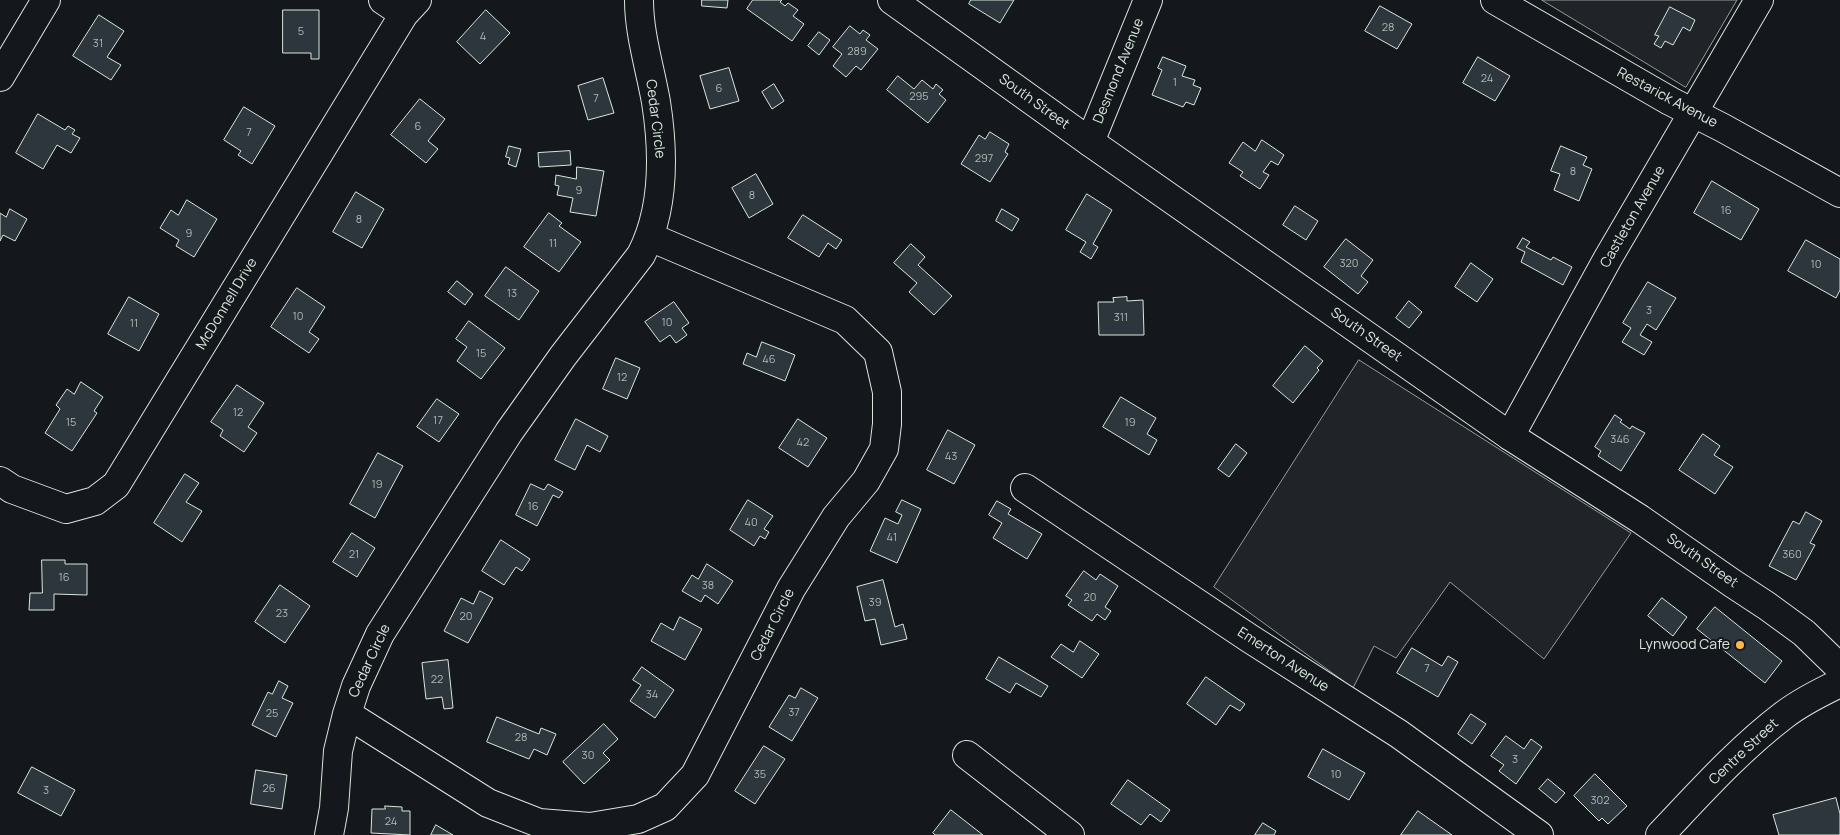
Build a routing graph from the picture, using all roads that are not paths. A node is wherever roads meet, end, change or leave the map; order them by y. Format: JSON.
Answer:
{"nodes":[{"id":1,"x":46,"y":0,"type":"edge"},
{"id":2,"x":639,"y":0,"type":"edge"},
{"id":3,"x":892,"y":0,"type":"edge"},
{"id":4,"x":1148,"y":0,"type":"edge"},
{"id":5,"x":1495,"y":0,"type":"edge"},
{"id":6,"x":1759,"y":0,"type":"edge"},
{"id":7,"x":401,"y":5,"type":"edge"},
{"id":8,"x":0,"y":77,"type":"edge"},
{"id":9,"x":1693,"y":114,"type":"junction"},
{"id":10,"x":1090,"y":142,"type":"junction"},
{"id":11,"x":1840,"y":194,"type":"edge"},
{"id":12,"x":650,"y":237,"type":"junction"},
{"id":13,"x":1510,"y":436,"type":"junction"},
{"id":14,"x":0,"y":480,"type":"edge"},
{"id":15,"x":1025,"y":488,"type":"dead end"},
{"id":16,"x":1840,"y":668,"type":"edge"},
{"id":17,"x":1840,"y":682,"type":"edge"},
{"id":18,"x":347,"y":714,"type":"junction"},
{"id":19,"x":968,"y":754,"type":"dead end"},
{"id":20,"x":329,"y":835,"type":"edge"},
{"id":21,"x":1070,"y":835,"type":"edge"},
{"id":22,"x":1540,"y":835,"type":"edge"},
{"id":23,"x":1660,"y":835,"type":"edge"}],
"edges":[{"from":1,"to":8,"type":"street"},
{"from":2,"to":12,"type":"street","name":"Cedar Circle"},
{"from":3,"to":10,"type":"street","name":"South Street"},
{"from":4,"to":10,"type":"street","name":"Desmond Avenue"},
{"from":5,"to":9,"type":"street","name":"Restarick Avenue"},
{"from":6,"to":9,"type":"street","name":"Castleton Avenue"},
{"from":7,"to":14,"type":"street","name":"McDonnell Drive"},
{"from":9,"to":11,"type":"street","name":"Restarick Avenue"},
{"from":9,"to":13,"type":"street","name":"Castleton Avenue"},
{"from":10,"to":13,"type":"street","name":"South Street"},
{"from":12,"to":18,"type":"street","name":"Cedar Circle"},
{"from":12,"to":18,"type":"street","name":"Cedar Circle"},
{"from":13,"to":16,"type":"street","name":"South Street"},
{"from":15,"to":22,"type":"street","name":"Emerton Avenue"},
{"from":17,"to":23,"type":"street","name":"Centre Street"},
{"from":18,"to":20,"type":"street","name":"Cedar Circle"},
{"from":19,"to":21,"type":"street"}]}
